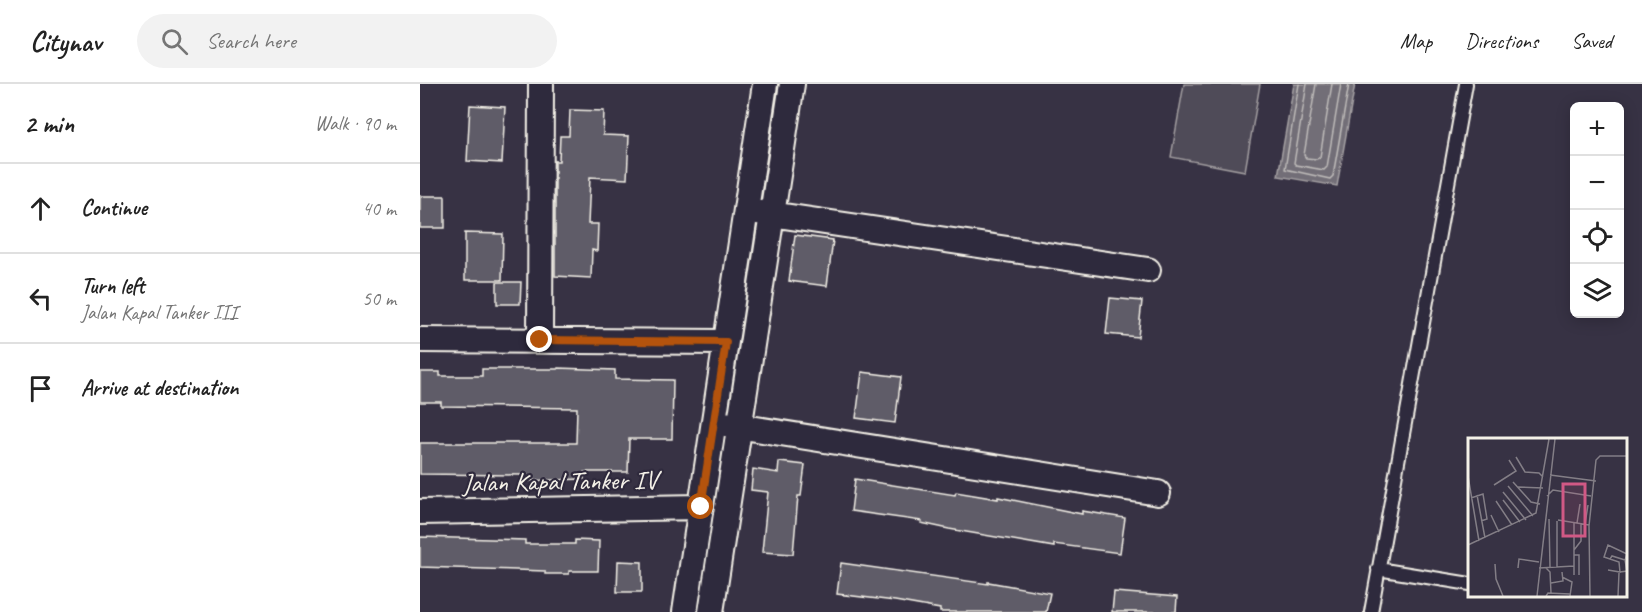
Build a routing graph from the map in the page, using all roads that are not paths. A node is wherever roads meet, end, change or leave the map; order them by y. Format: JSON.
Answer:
{"nodes":[{"id":1,"x":541,"y":84,"type":"edge"},
{"id":2,"x":765,"y":84,"type":"edge"},
{"id":3,"x":792,"y":84,"type":"edge"},
{"id":4,"x":1466,"y":84,"type":"edge"},
{"id":5,"x":746,"y":210,"type":"junction"},
{"id":6,"x":772,"y":214,"type":"junction"},
{"id":7,"x":1148,"y":270,"type":"dead end"},
{"id":8,"x":420,"y":340,"type":"edge"},
{"id":9,"x":540,"y":340,"type":"junction"},
{"id":10,"x":726,"y":342,"type":"junction"},
{"id":11,"x":713,"y":422,"type":"junction"},
{"id":12,"x":739,"y":426,"type":"junction"},
{"id":13,"x":1158,"y":493,"type":"dead end"},
{"id":14,"x":701,"y":507,"type":"junction"},
{"id":15,"x":420,"y":512,"type":"edge"},
{"id":16,"x":1378,"y":569,"type":"junction"},
{"id":17,"x":1468,"y":584,"type":"edge"},
{"id":18,"x":697,"y":611,"type":"edge"},
{"id":19,"x":1371,"y":612,"type":"edge"}],
"edges":[{"from":1,"to":9,"type":"street"},
{"from":2,"to":5,"type":"street"},
{"from":3,"to":6,"type":"street"},
{"from":4,"to":16,"type":"lane"},
{"from":5,"to":6,"type":"street"},
{"from":5,"to":10,"type":"street"},
{"from":6,"to":7,"type":"street"},
{"from":6,"to":12,"type":"street"},
{"from":8,"to":9,"type":"street"},
{"from":9,"to":10,"type":"street"},
{"from":10,"to":11,"type":"street"},
{"from":11,"to":12,"type":"street"},
{"from":11,"to":14,"type":"street"},
{"from":12,"to":13,"type":"street"},
{"from":12,"to":18,"type":"street"},
{"from":14,"to":15,"type":"street","name":"Jalan Kapal Tanker IV"},
{"from":14,"to":18,"type":"street"},
{"from":16,"to":17,"type":"lane"},
{"from":16,"to":19,"type":"lane"}]}
